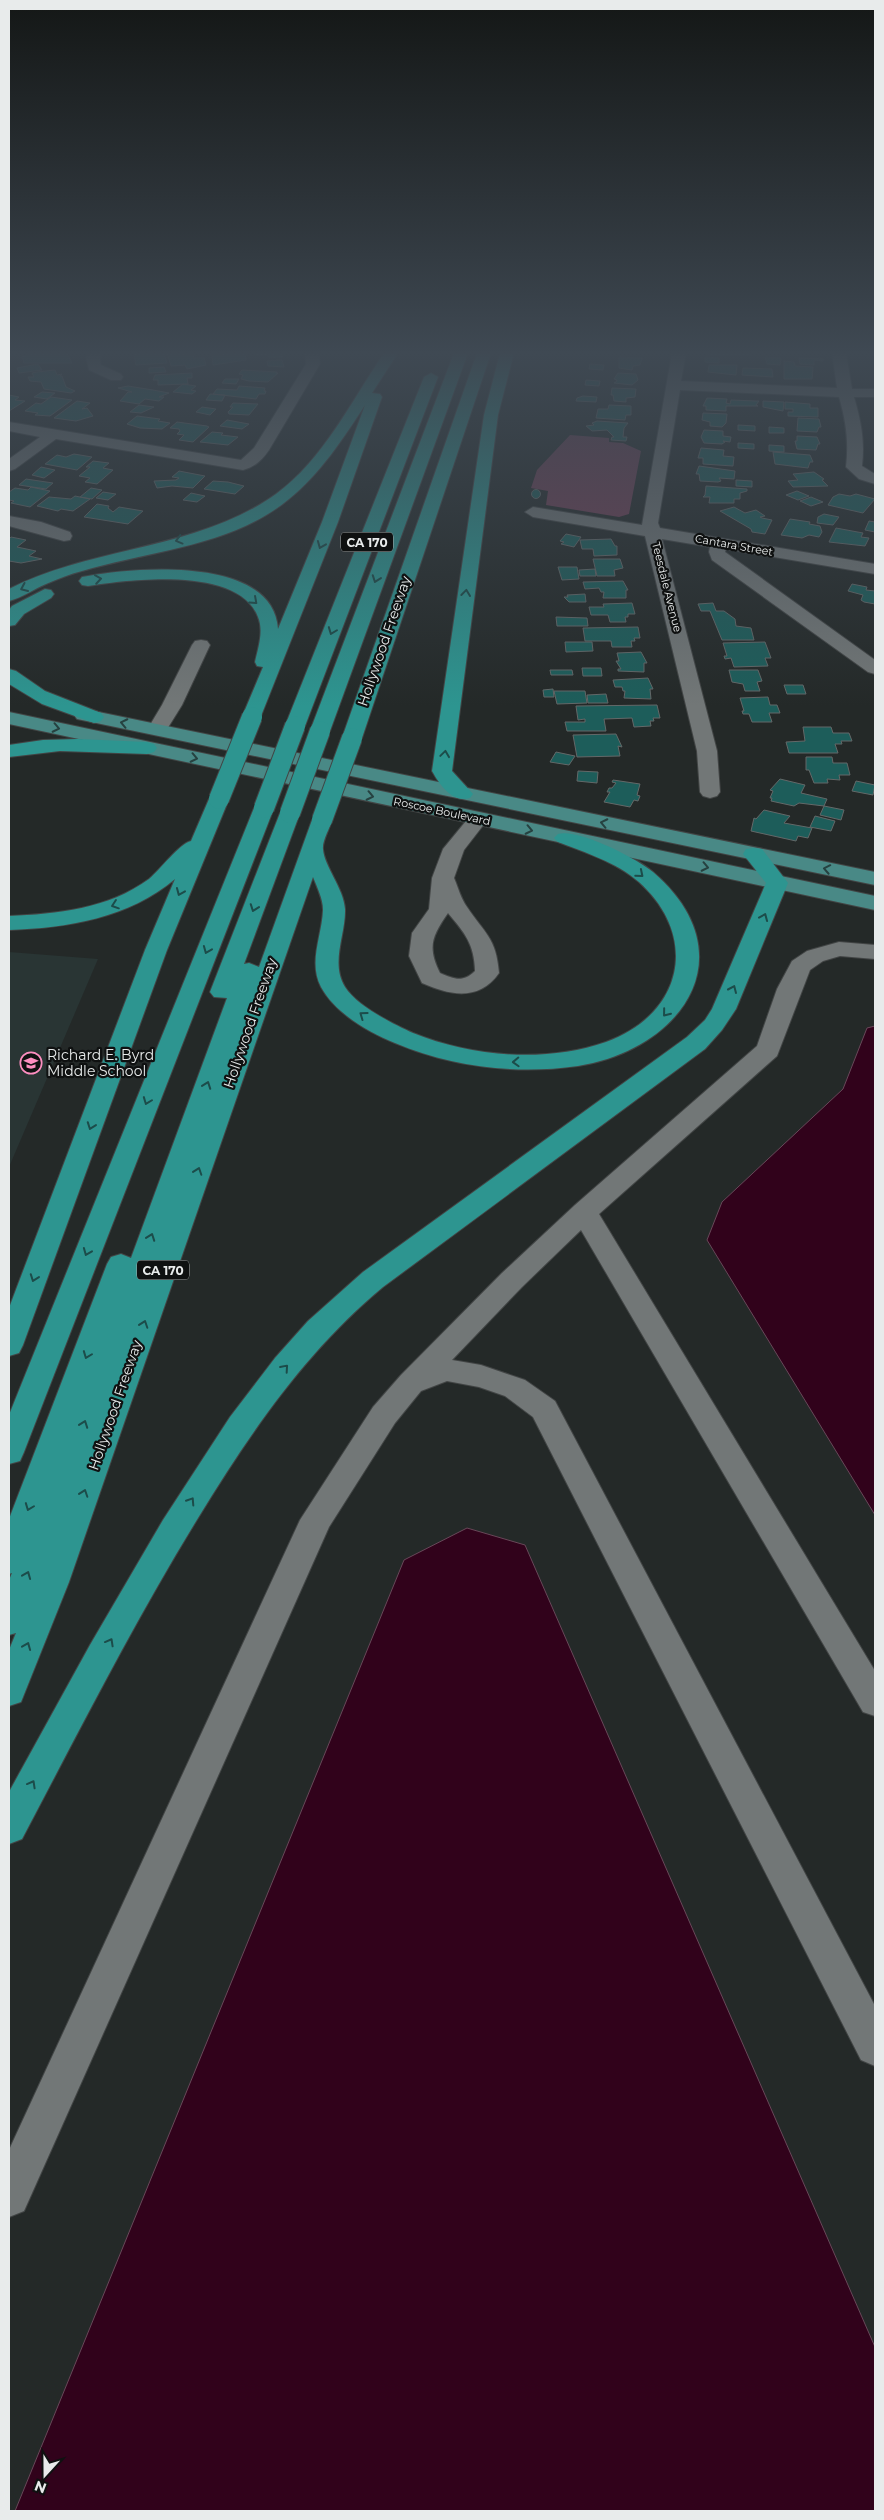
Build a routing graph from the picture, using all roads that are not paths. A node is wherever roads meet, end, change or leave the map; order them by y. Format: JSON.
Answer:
{"nodes":[{"id":1,"x":308,"y":471,"type":"edge"},
{"id":2,"x":348,"y":471,"type":"edge"},
{"id":3,"x":395,"y":471,"type":"edge"},
{"id":4,"x":422,"y":471,"type":"edge"},
{"id":5,"x":429,"y":471,"type":"edge"},
{"id":6,"x":438,"y":471,"type":"edge"},
{"id":7,"x":483,"y":471,"type":"edge"},
{"id":8,"x":659,"y":471,"type":"edge"},
{"id":9,"x":858,"y":471,"type":"edge"},
{"id":10,"x":875,"y":479,"type":"edge"},
{"id":11,"x":533,"y":512,"type":"dead end"},
{"id":12,"x":9,"y":521,"type":"edge"},
{"id":13,"x":653,"y":531,"type":"junction"},
{"id":14,"x":64,"y":536,"type":"dead end"},
{"id":15,"x":720,"y":543,"type":"junction"},
{"id":16,"x":875,"y":569,"type":"edge"},
{"id":17,"x":11,"y":611,"type":"edge"},
{"id":18,"x":201,"y":645,"type":"dead end"},
{"id":19,"x":875,"y":668,"type":"edge"},
{"id":20,"x":9,"y":676,"type":"edge"},
{"id":21,"x":9,"y":699,"type":"edge"},
{"id":22,"x":94,"y":717,"type":"junction"},
{"id":23,"x":252,"y":717,"type":"junction"},
{"id":24,"x":9,"y":718,"type":"edge"},
{"id":25,"x":335,"y":734,"type":"junction"},
{"id":26,"x":152,"y":739,"type":"junction"},
{"id":27,"x":9,"y":751,"type":"edge"},
{"id":28,"x":710,"y":792,"type":"dead end"},
{"id":29,"x":463,"y":794,"type":"junction"},
{"id":30,"x":219,"y":798,"type":"junction"},
{"id":31,"x":305,"y":817,"type":"junction"},
{"id":32,"x":478,"y":819,"type":"junction"},
{"id":33,"x":565,"y":838,"type":"junction"},
{"id":34,"x":312,"y":848,"type":"junction"},
{"id":35,"x":754,"y":854,"type":"junction"},
{"id":36,"x":444,"y":878,"type":"dead end"},
{"id":37,"x":875,"y":879,"type":"edge"},
{"id":38,"x":778,"y":882,"type":"junction"},
{"id":39,"x":875,"y":902,"type":"edge"},
{"id":40,"x":9,"y":923,"type":"edge"},
{"id":41,"x":875,"y":952,"type":"edge"},
{"id":42,"x":584,"y":1212,"type":"junction"},
{"id":43,"x":9,"y":1345,"type":"edge"},
{"id":44,"x":411,"y":1384,"type":"junction"},
{"id":45,"x":9,"y":1452,"type":"edge"},
{"id":46,"x":9,"y":1560,"type":"edge"},
{"id":47,"x":9,"y":1621,"type":"edge"},
{"id":48,"x":9,"y":1691,"type":"edge"},
{"id":49,"x":875,"y":1701,"type":"edge"},
{"id":50,"x":9,"y":1827,"type":"edge"},
{"id":51,"x":875,"y":2046,"type":"edge"},
{"id":52,"x":9,"y":2196,"type":"edge"}],
"edges":[{"from":1,"to":17,"type":"highway","one_way":true},
{"from":2,"to":23,"type":"highway","one_way":true},
{"from":3,"to":45,"type":"highway","number":"CA 170","one_way":true,"bridge":true},
{"from":4,"to":25,"type":"highway","one_way":true},
{"from":5,"to":25,"type":"highway"},
{"from":6,"to":25,"type":"highway","name":"Hollywood Freeway","number":"CA 170"},
{"from":29,"to":7,"type":"highway","one_way":true},
{"from":8,"to":13,"type":"street","name":"Teesdale Avenue"},
{"from":9,"to":10,"type":"street"},
{"from":11,"to":13,"type":"street","name":"Cantara Street"},
{"from":12,"to":14,"type":"street"},
{"from":13,"to":15,"type":"street","name":"Cantara Street"},
{"from":13,"to":28,"type":"street","name":"Teesdale Avenue"},
{"from":15,"to":16,"type":"street","name":"Cantara Street"},
{"from":15,"to":19,"type":"street"},
{"from":17,"to":23,"type":"highway","one_way":true},
{"from":18,"to":26,"type":"street"},
{"from":20,"to":22,"type":"highway"},
{"from":21,"to":22,"type":"main road","name":"Roscoe Boulevard"},
{"from":26,"to":22,"type":"main road","name":"Roscoe Boulevard","one_way":true},
{"from":23,"to":30,"type":"highway","bridge":true},
{"from":24,"to":26,"type":"main road","name":"Roscoe Boulevard","one_way":true},
{"from":25,"to":31,"type":"highway","name":"Hollywood Freeway","number":"CA 170","bridge":true},
{"from":25,"to":31,"type":"highway","bridge":true},
{"from":26,"to":27,"type":"highway"},
{"from":26,"to":29,"type":"main road","name":"Roscoe Boulevard"},
{"from":26,"to":32,"type":"main road","name":"Roscoe Boulevard","one_way":true},
{"from":35,"to":29,"type":"main road","name":"Roscoe Boulevard","one_way":true},
{"from":30,"to":40,"type":"highway","one_way":true},
{"from":30,"to":43,"type":"highway","one_way":true},
{"from":31,"to":34,"type":"highway","name":"Hollywood Freeway","number":"CA 170"},
{"from":31,"to":46,"type":"highway","one_way":true},
{"from":47,"to":31,"type":"highway","one_way":true},
{"from":32,"to":33,"type":"main road","name":"Roscoe Boulevard","one_way":true},
{"from":32,"to":36,"type":"street"},
{"from":33,"to":34,"type":"highway","one_way":true},
{"from":33,"to":38,"type":"main road","name":"Roscoe Boulevard","one_way":true},
{"from":48,"to":34,"type":"highway","name":"Hollywood Freeway","number":"CA 170","one_way":true},
{"from":37,"to":35,"type":"main road","name":"Roscoe Boulevard","one_way":true},
{"from":35,"to":38,"type":"highway"},
{"from":38,"to":39,"type":"main road","name":"Roscoe Boulevard"},
{"from":50,"to":38,"type":"highway","one_way":true},
{"from":41,"to":42,"type":"street"},
{"from":42,"to":44,"type":"street"},
{"from":42,"to":49,"type":"street"},
{"from":44,"to":51,"type":"street"},
{"from":44,"to":52,"type":"street"}]}
